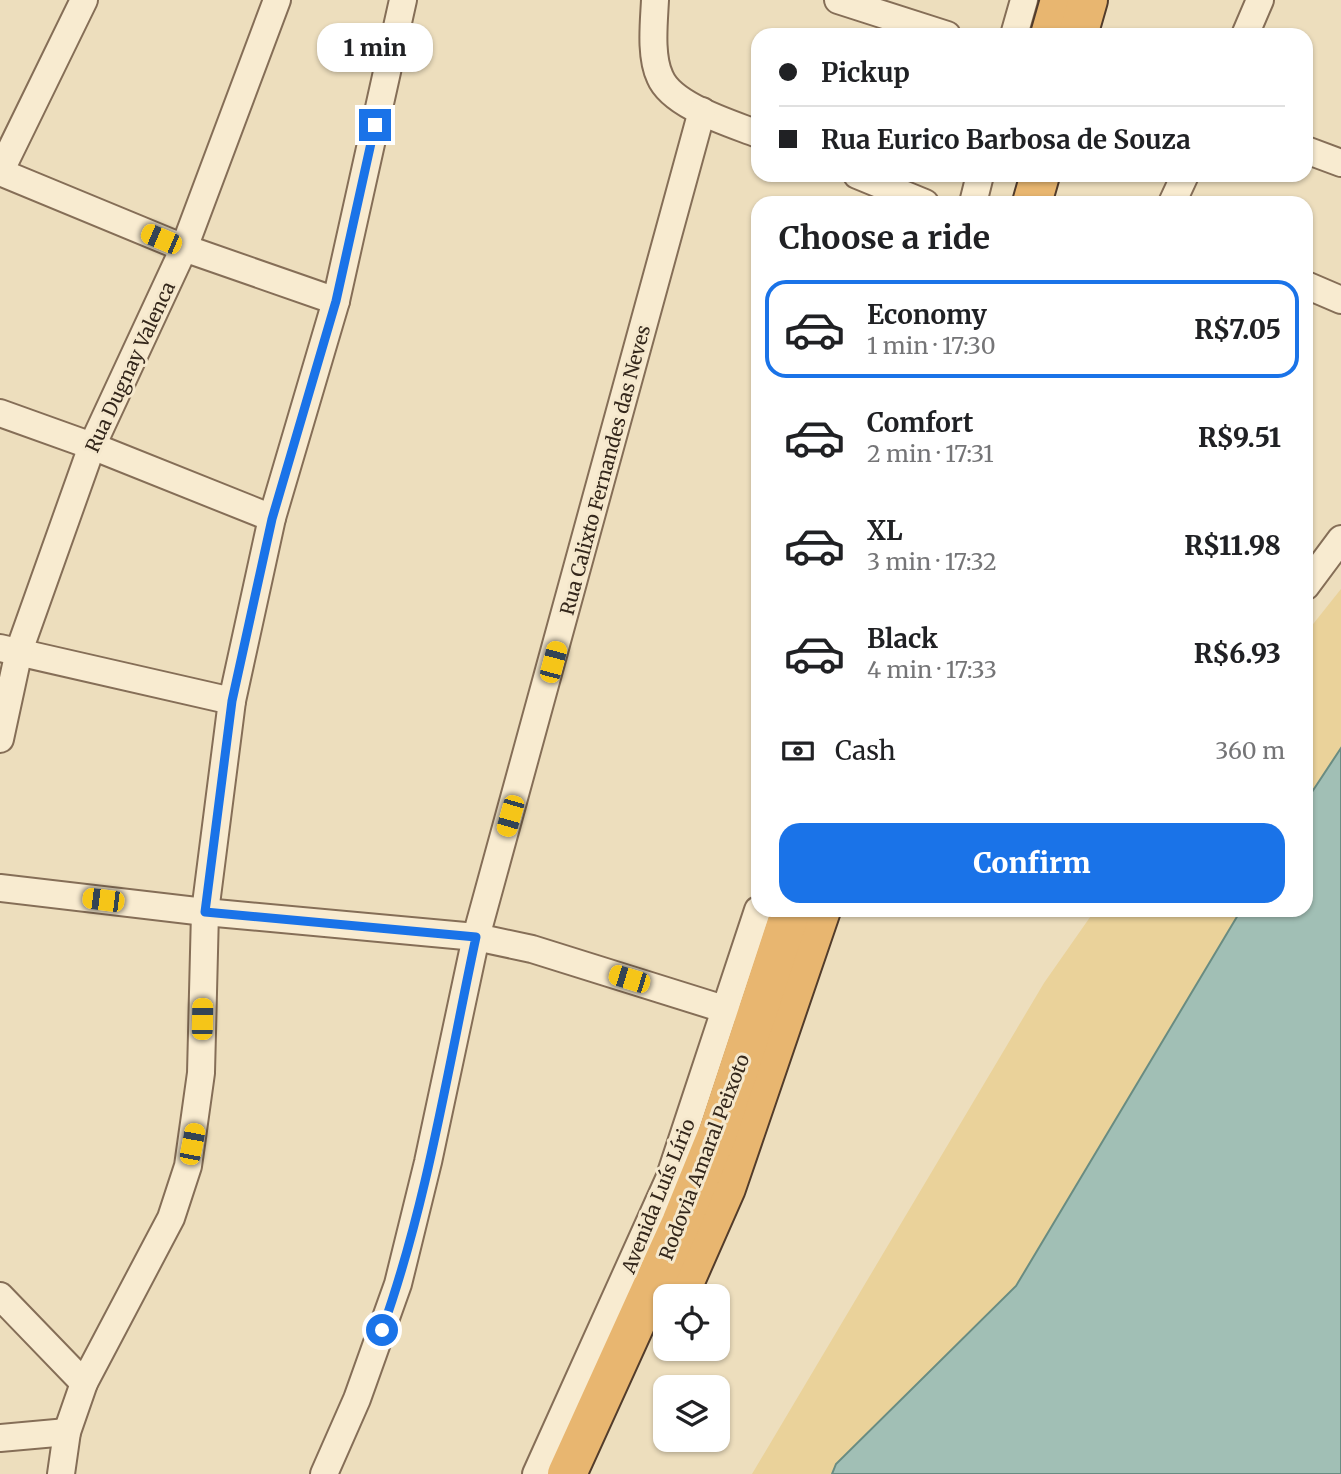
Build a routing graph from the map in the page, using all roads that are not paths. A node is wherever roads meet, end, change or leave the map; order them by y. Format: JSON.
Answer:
{"nodes":[{"id":1,"x":84,"y":0,"type":"edge"},
{"id":2,"x":277,"y":0,"type":"edge"},
{"id":3,"x":403,"y":0,"type":"edge"},
{"id":4,"x":655,"y":0,"type":"edge"},
{"id":5,"x":838,"y":0,"type":"edge"},
{"id":6,"x":1024,"y":0,"type":"edge"},
{"id":7,"x":1060,"y":0,"type":"edge"},
{"id":8,"x":1088,"y":0,"type":"edge"},
{"id":9,"x":1260,"y":0,"type":"edge"},
{"id":10,"x":925,"y":28,"type":"edge"},
{"id":11,"x":1016,"y":28,"type":"edge"},
{"id":12,"x":1052,"y":28,"type":"edge"},
{"id":13,"x":1080,"y":28,"type":"edge"},
{"id":14,"x":1248,"y":28,"type":"edge"},
{"id":15,"x":702,"y":111,"type":"junction"},
{"id":16,"x":751,"y":131,"type":"edge"},
{"id":17,"x":1313,"y":153,"type":"edge"},
{"id":18,"x":1341,"y":163,"type":"edge"},
{"id":19,"x":0,"y":172,"type":"edge"},
{"id":20,"x":874,"y":182,"type":"edge"},
{"id":21,"x":908,"y":196,"type":"edge"},
{"id":22,"x":184,"y":248,"type":"junction"},
{"id":23,"x":1313,"y":288,"type":"edge"},
{"id":24,"x":1341,"y":300,"type":"edge"},
{"id":25,"x":336,"y":301,"type":"junction"},
{"id":26,"x":0,"y":413,"type":"edge"},
{"id":27,"x":92,"y":446,"type":"junction"},
{"id":28,"x":272,"y":519,"type":"junction"},
{"id":29,"x":1341,"y":539,"type":"edge"},
{"id":30,"x":1313,"y":577,"type":"edge"},
{"id":31,"x":9,"y":650,"type":"edge"},
{"id":32,"x":232,"y":701,"type":"junction"},
{"id":33,"x":0,"y":739,"type":"edge"},
{"id":34,"x":0,"y":888,"type":"edge"},
{"id":35,"x":205,"y":912,"type":"junction"},
{"id":36,"x":756,"y":917,"type":"edge"},
{"id":37,"x":789,"y":917,"type":"edge"},
{"id":38,"x":819,"y":917,"type":"edge"},
{"id":39,"x":476,"y":937,"type":"junction"},
{"id":40,"x":727,"y":1010,"type":"junction"},
{"id":41,"x":684,"y":1284,"type":"edge"},
{"id":42,"x":0,"y":1296,"type":"edge"},
{"id":43,"x":653,"y":1347,"type":"edge"},
{"id":44,"x":84,"y":1383,"type":"junction"},
{"id":45,"x":67,"y":1432,"type":"junction"},
{"id":46,"x":0,"y":1438,"type":"edge"},
{"id":47,"x":61,"y":1474,"type":"edge"},
{"id":48,"x":324,"y":1474,"type":"edge"},
{"id":49,"x":536,"y":1474,"type":"edge"},
{"id":50,"x":567,"y":1474,"type":"edge"},
{"id":51,"x":590,"y":1474,"type":"edge"}],
"edges":[{"from":1,"to":19,"type":"street"},
{"from":2,"to":22,"type":"street","name":"Rua Dugnay Valenca"},
{"from":3,"to":25,"type":"street"},
{"from":4,"to":15,"type":"street"},
{"from":5,"to":10,"type":"street"},
{"from":6,"to":11,"type":"street"},
{"from":7,"to":12,"type":"highway"},
{"from":8,"to":13,"type":"highway"},
{"from":9,"to":14,"type":"street"},
{"from":15,"to":16,"type":"street"},
{"from":15,"to":39,"type":"street","name":"Rua Calixto Fernandes das Neves"},
{"from":17,"to":18,"type":"street"},
{"from":19,"to":22,"type":"street"},
{"from":20,"to":21,"type":"street"},
{"from":22,"to":25,"type":"street"},
{"from":22,"to":27,"type":"street","name":"Rua Dugnay Valenca"},
{"from":23,"to":24,"type":"street"},
{"from":25,"to":28,"type":"street"},
{"from":26,"to":27,"type":"street"},
{"from":27,"to":28,"type":"street"},
{"from":27,"to":31,"type":"street","name":"Rua Dugnay Valenca"},
{"from":28,"to":32,"type":"street"},
{"from":29,"to":30,"type":"street"},
{"from":31,"to":32,"type":"street"},
{"from":31,"to":33,"type":"street","name":"Rua Dugnay Valenca"},
{"from":32,"to":35,"type":"street"},
{"from":34,"to":35,"type":"street"},
{"from":35,"to":39,"type":"street"},
{"from":35,"to":44,"type":"street"},
{"from":36,"to":40,"type":"street","name":"Avenida Luís Lírio"},
{"from":37,"to":50,"type":"highway","name":"Rodovia Amaral Peixoto"},
{"from":38,"to":41,"type":"highway","name":"Rodovia Amaral Peixoto"},
{"from":39,"to":40,"type":"street"},
{"from":39,"to":48,"type":"street","name":"Rua Calixto Fernandes das Neves"},
{"from":40,"to":49,"type":"street","name":"Avenida Luís Lírio"},
{"from":42,"to":44,"type":"street"},
{"from":43,"to":51,"type":"highway"},
{"from":44,"to":45,"type":"street"},
{"from":45,"to":46,"type":"street"},
{"from":45,"to":47,"type":"street"}]}
